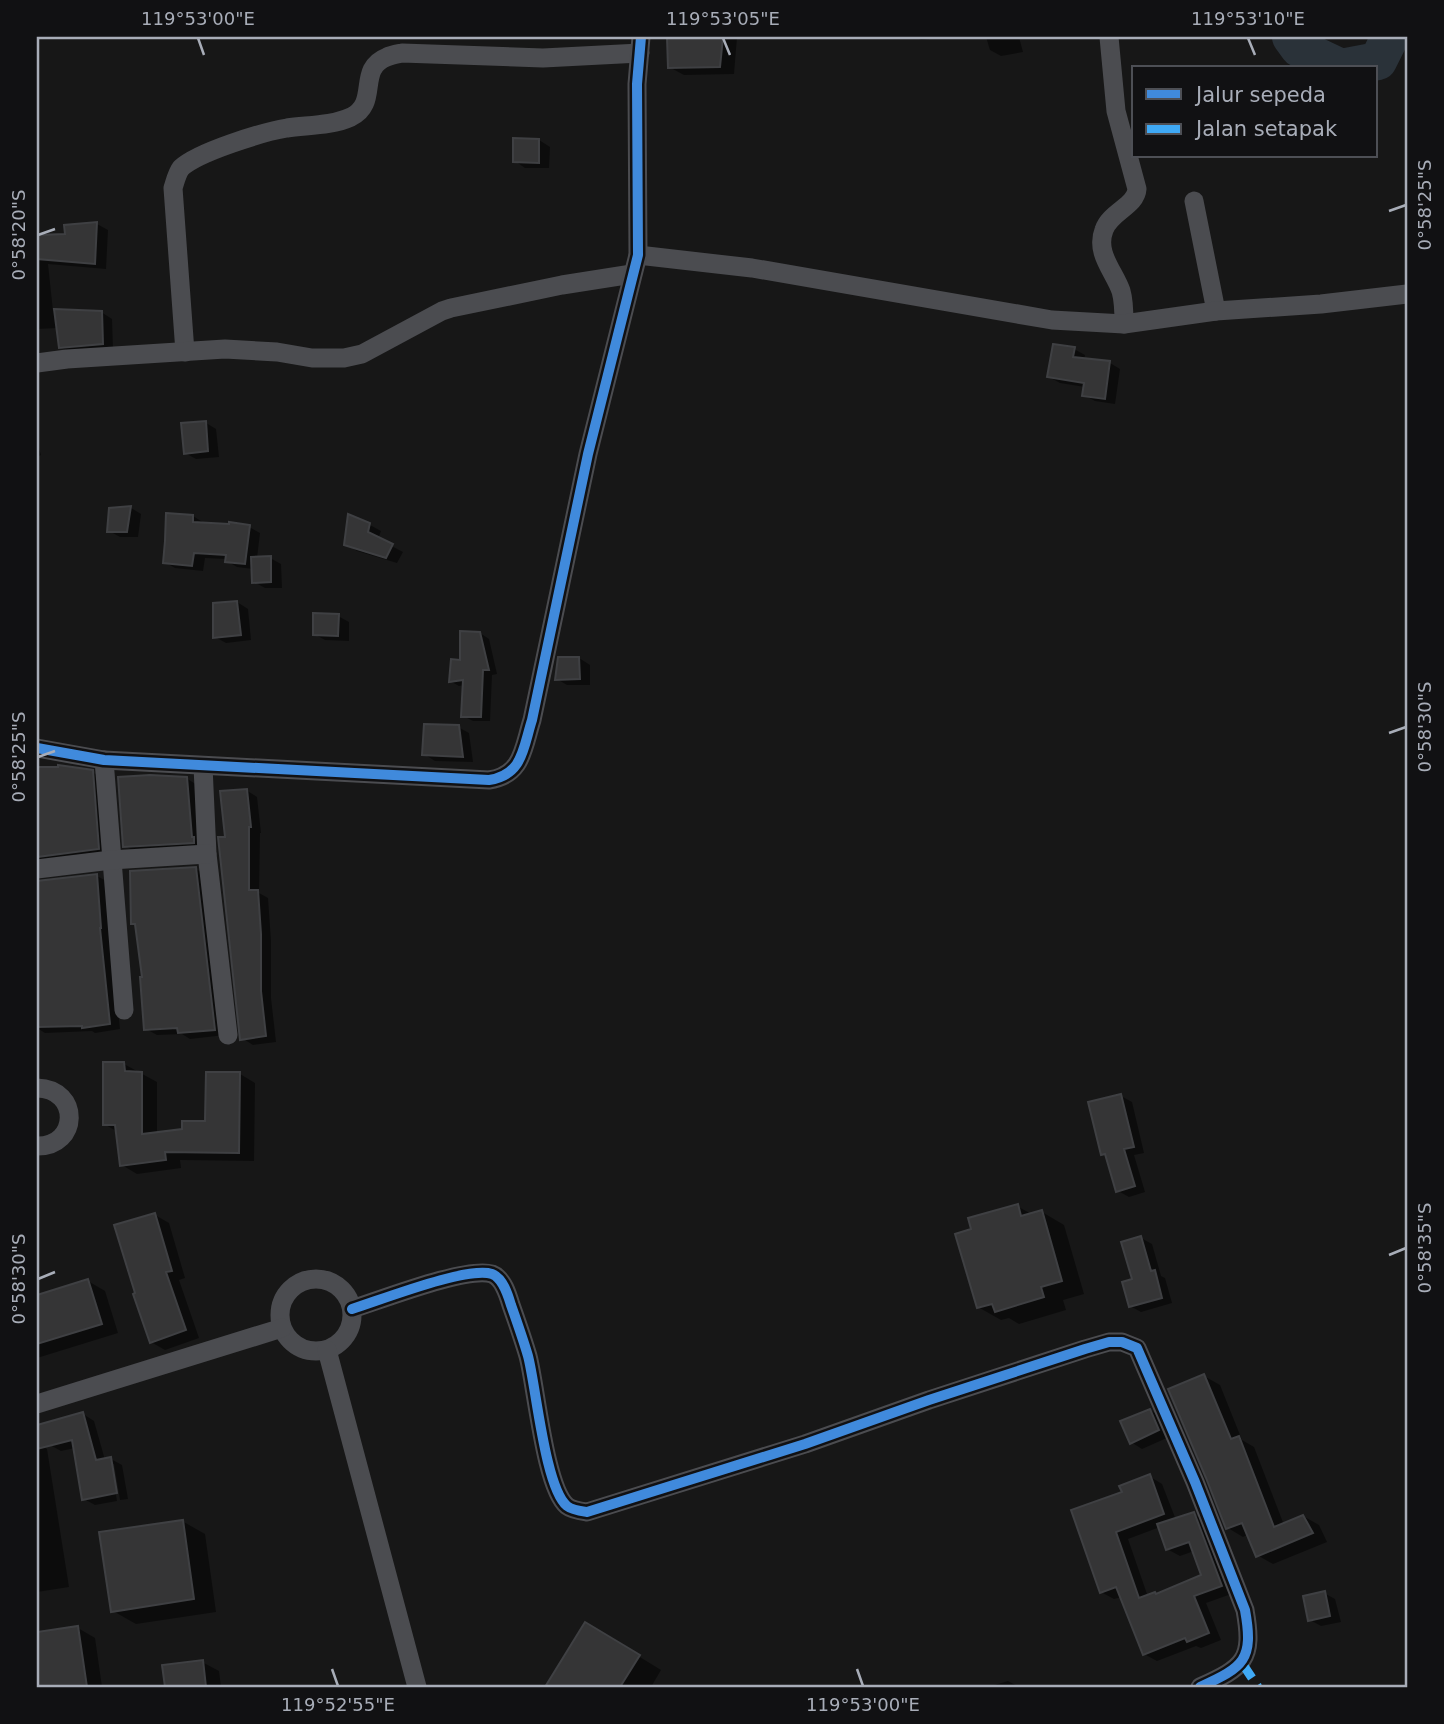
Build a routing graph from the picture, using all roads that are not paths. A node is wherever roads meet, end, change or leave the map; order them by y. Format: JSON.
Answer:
{"nodes":[{"id":1,"x":1109,"y":37,"type":"edge"},
{"id":2,"x":640,"y":45,"type":"edge"},
{"id":3,"x":1194,"y":201,"type":"dead end"},
{"id":4,"x":635,"y":264,"type":"junction"},
{"id":5,"x":1407,"y":294,"type":"edge"},
{"id":6,"x":1216,"y":311,"type":"junction"},
{"id":7,"x":1124,"y":324,"type":"junction"},
{"id":8,"x":185,"y":352,"type":"junction"},
{"id":9,"x":37,"y":363,"type":"edge"},
{"id":10,"x":37,"y":748,"type":"edge"},
{"id":11,"x":104,"y":760,"type":"junction"},
{"id":12,"x":203,"y":766,"type":"junction"},
{"id":13,"x":207,"y":854,"type":"junction"},
{"id":14,"x":111,"y":860,"type":"junction"},
{"id":15,"x":37,"y":869,"type":"edge"},
{"id":16,"x":124,"y":1010,"type":"dead end"},
{"id":17,"x":228,"y":1035,"type":"dead end"},
{"id":18,"x":37,"y":1088,"type":"edge"},
{"id":19,"x":37,"y":1146,"type":"edge"},
{"id":20,"x":352,"y":1309,"type":"junction"},
{"id":21,"x":282,"y":1328,"type":"junction"},
{"id":22,"x":327,"y":1350,"type":"junction"},
{"id":23,"x":37,"y":1404,"type":"edge"},
{"id":24,"x":417,"y":1687,"type":"edge"},
{"id":25,"x":1200,"y":1687,"type":"edge"}],
"edges":[{"from":1,"to":7,"type":"street"},
{"from":2,"to":4,"type":"street"},
{"from":2,"to":8,"type":"street"},
{"from":3,"to":6,"type":"street"},
{"from":4,"to":7,"type":"street"},
{"from":4,"to":8,"type":"street"},
{"from":4,"to":12,"type":"street"},
{"from":5,"to":6,"type":"street"},
{"from":6,"to":7,"type":"street"},
{"from":8,"to":9,"type":"street"},
{"from":10,"to":11,"type":"street"},
{"from":11,"to":12,"type":"street"},
{"from":11,"to":14,"type":"street"},
{"from":12,"to":13,"type":"street"},
{"from":13,"to":14,"type":"street"},
{"from":13,"to":17,"type":"street"},
{"from":14,"to":15,"type":"street"},
{"from":14,"to":16,"type":"street"},
{"from":18,"to":19,"type":"street"},
{"from":20,"to":21,"type":"street"},
{"from":20,"to":22,"type":"street"},
{"from":20,"to":25,"type":"street"},
{"from":21,"to":22,"type":"street"},
{"from":21,"to":23,"type":"street"},
{"from":22,"to":24,"type":"street"}]}
